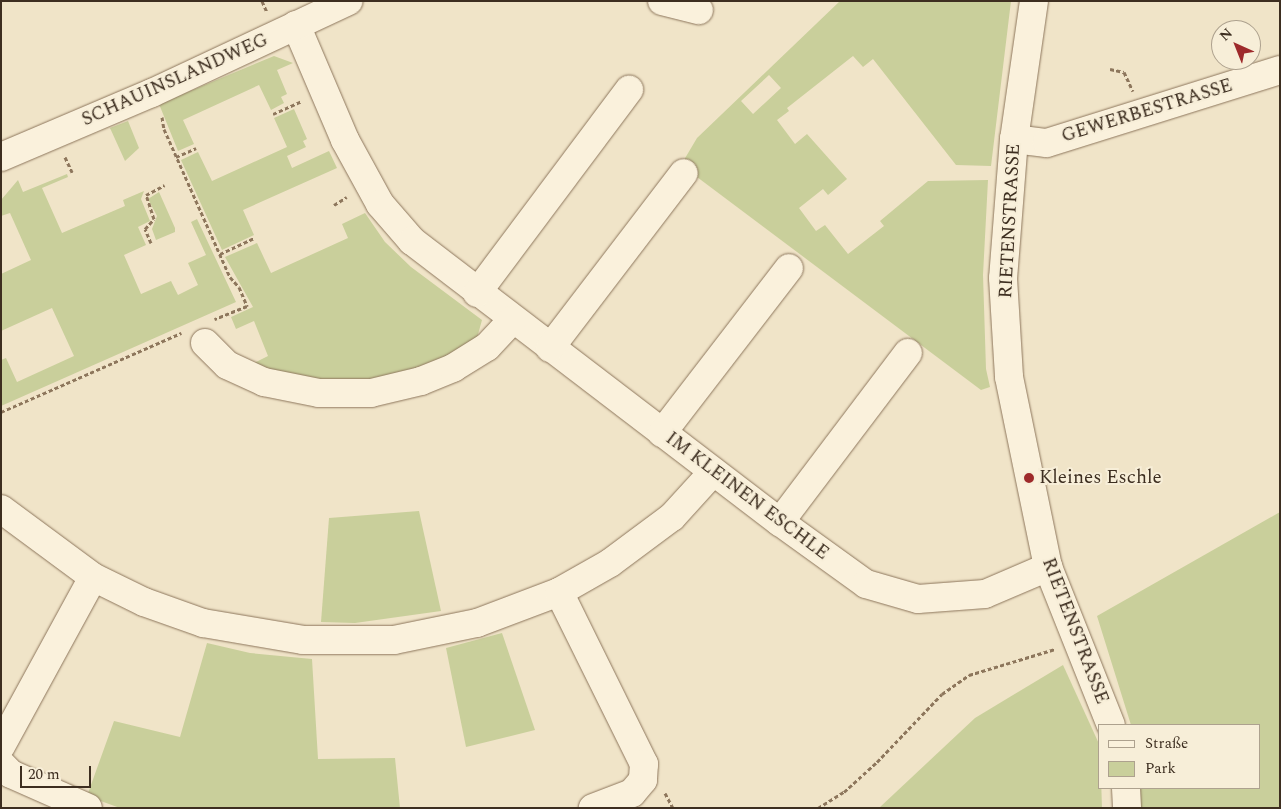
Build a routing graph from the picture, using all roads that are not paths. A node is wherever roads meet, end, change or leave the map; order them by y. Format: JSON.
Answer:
{"nodes":[{"id":1,"x":348,"y":1,"type":"edge"},
{"id":2,"x":662,"y":1,"type":"edge"},
{"id":3,"x":1034,"y":1,"type":"edge"},
{"id":4,"x":699,"y":10,"type":"dead end"},
{"id":5,"x":296,"y":25,"type":"junction"},
{"id":6,"x":1280,"y":70,"type":"edge"},
{"id":7,"x":629,"y":90,"type":"dead end"},
{"id":8,"x":1014,"y":139,"type":"junction"},
{"id":9,"x":1,"y":156,"type":"edge"},
{"id":10,"x":684,"y":173,"type":"dead end"},
{"id":11,"x":790,"y":268,"type":"dead end"},
{"id":12,"x":477,"y":293,"type":"junction"},
{"id":13,"x":512,"y":320,"type":"junction"},
{"id":14,"x":202,"y":331,"type":"road end"},
{"id":15,"x":550,"y":348,"type":"junction"},
{"id":16,"x":908,"y":353,"type":"dead end"},
{"id":17,"x":662,"y":432,"type":"junction"},
{"id":18,"x":713,"y":472,"type":"junction"},
{"id":19,"x":1,"y":509,"type":"edge"},
{"id":20,"x":780,"y":522,"type":"junction"},
{"id":21,"x":1048,"y":567,"type":"junction"},
{"id":22,"x":93,"y":578,"type":"junction"},
{"id":23,"x":560,"y":592,"type":"junction"},
{"id":24,"x":1111,"y":724,"type":"edge"},
{"id":25,"x":1,"y":746,"type":"edge"},
{"id":26,"x":1,"y":764,"type":"edge"},
{"id":27,"x":1126,"y":789,"type":"edge"},
{"id":28,"x":88,"y":808,"type":"edge"},
{"id":29,"x":593,"y":808,"type":"edge"},
{"id":30,"x":1127,"y":808,"type":"edge"}],
"edges":[{"from":1,"to":5,"type":"street","name":"SCHAUINSLANDWEG"},
{"from":2,"to":4,"type":"street"},
{"from":3,"to":8,"type":"street","name":"RIETENSTRASSE"},
{"from":5,"to":9,"type":"street","name":"SCHAUINSLANDWEG"},
{"from":5,"to":12,"type":"street","name":"IM KLEINEN ESCHLE"},
{"from":6,"to":8,"type":"street","name":"GEWERBESTRASSE"},
{"from":7,"to":12,"type":"street"},
{"from":8,"to":21,"type":"street","name":"RIETENSTRASSE"},
{"from":10,"to":15,"type":"street"},
{"from":11,"to":17,"type":"street"},
{"from":12,"to":13,"type":"street","name":"IM KLEINEN ESCHLE"},
{"from":13,"to":14,"type":"street"},
{"from":13,"to":15,"type":"street","name":"IM KLEINEN ESCHLE"},
{"from":15,"to":17,"type":"street","name":"IM KLEINEN ESCHLE"},
{"from":16,"to":20,"type":"street"},
{"from":17,"to":18,"type":"street","name":"IM KLEINEN ESCHLE"},
{"from":18,"to":20,"type":"street","name":"IM KLEINEN ESCHLE"},
{"from":18,"to":23,"type":"street"},
{"from":19,"to":22,"type":"street"},
{"from":20,"to":21,"type":"street","name":"IM KLEINEN ESCHLE"},
{"from":21,"to":24,"type":"street","name":"RIETENSTRASSE"},
{"from":22,"to":23,"type":"street"},
{"from":22,"to":25,"type":"street"},
{"from":23,"to":29,"type":"street"},
{"from":26,"to":28,"type":"street"},
{"from":27,"to":30,"type":"street"}]}
